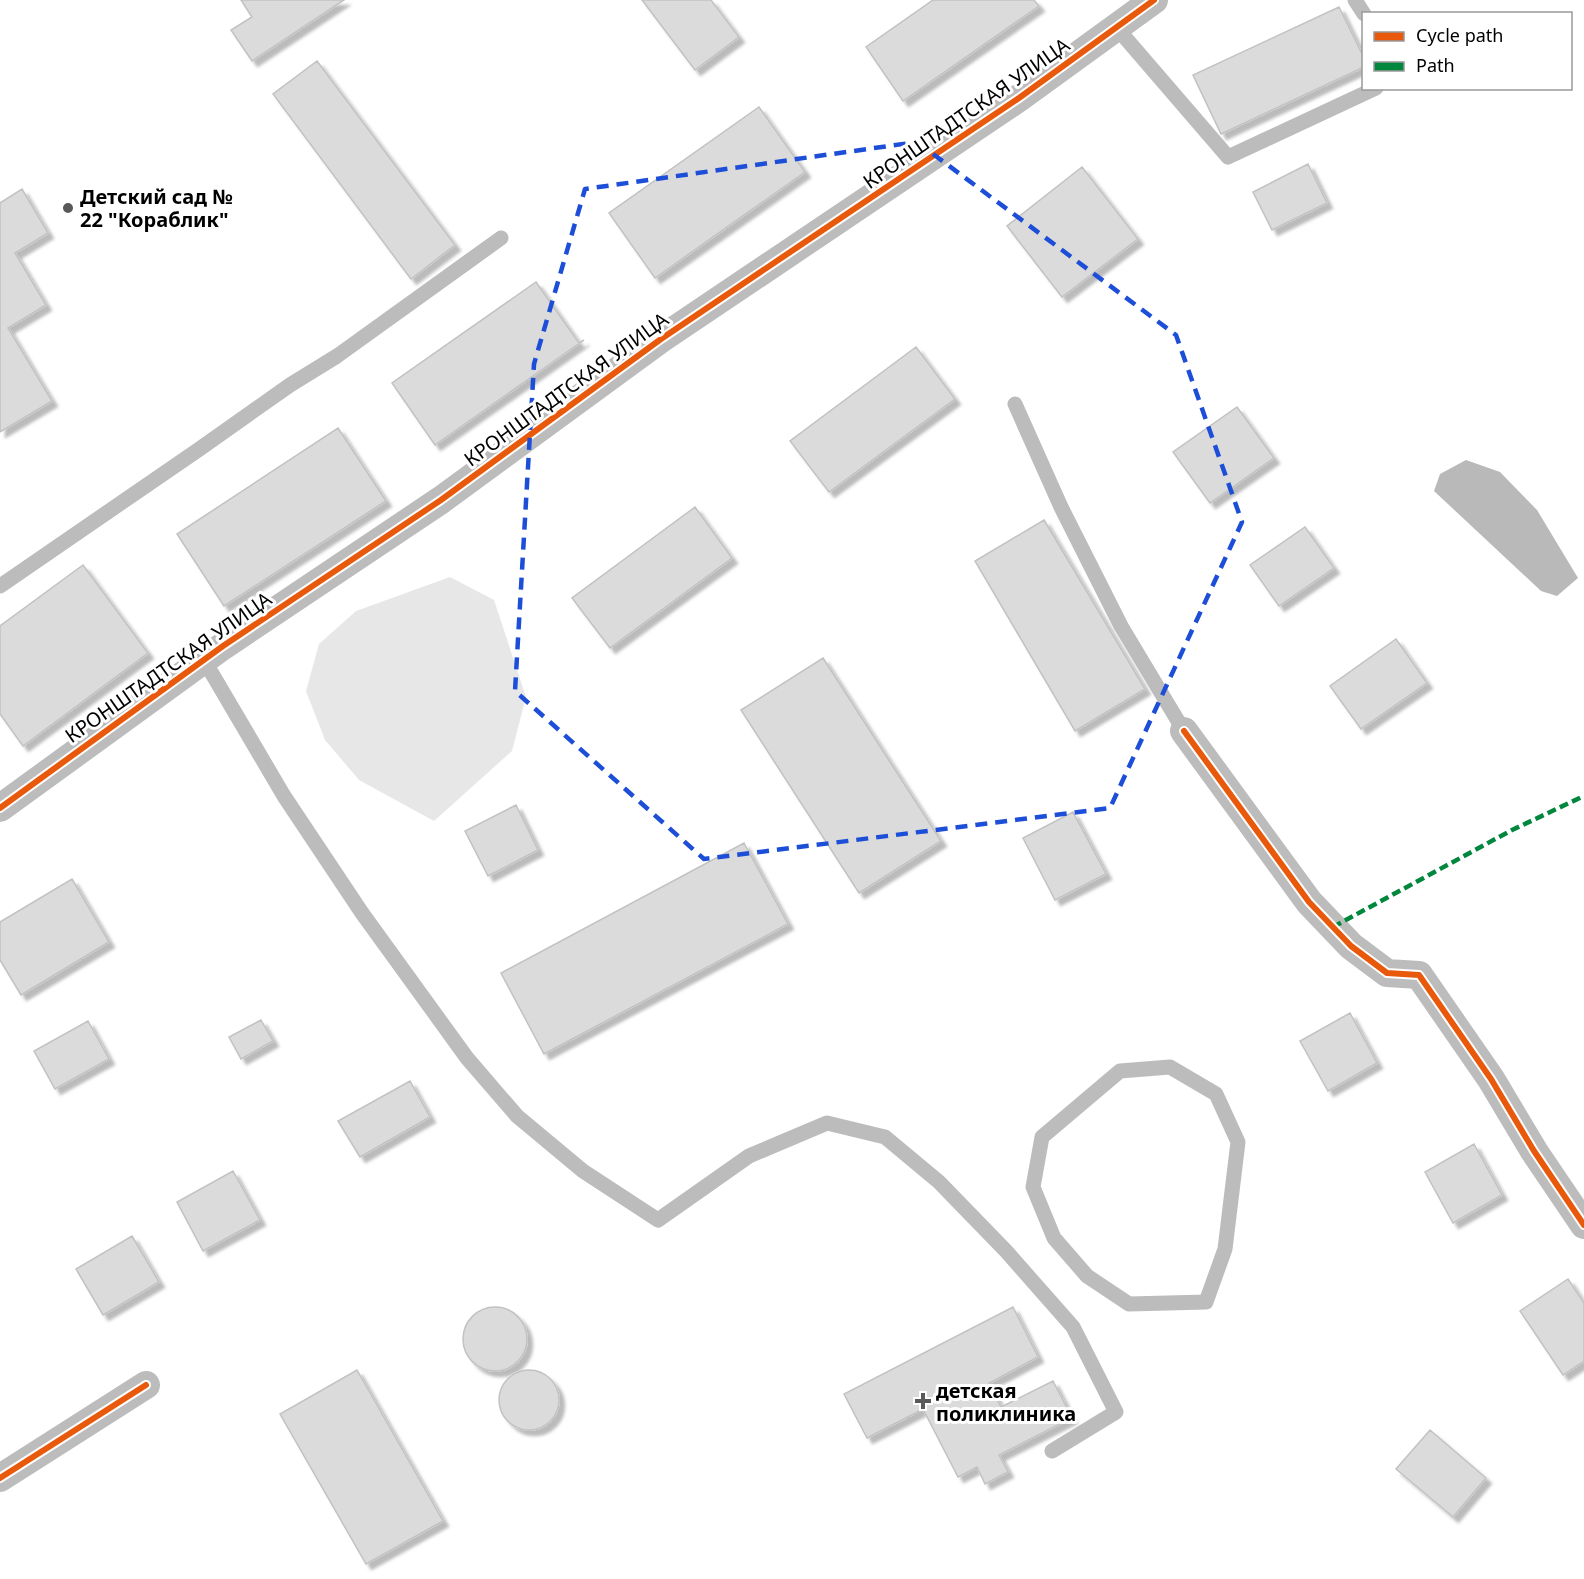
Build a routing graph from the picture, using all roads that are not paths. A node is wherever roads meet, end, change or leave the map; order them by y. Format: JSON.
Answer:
{"nodes":[{"id":1,"x":1154,"y":0,"type":"edge"},
{"id":2,"x":1116,"y":27,"type":"junction"},
{"id":3,"x":1372,"y":90,"type":"edge"},
{"id":4,"x":501,"y":238,"type":"dead end"},
{"id":5,"x":1015,"y":404,"type":"dead end"},
{"id":6,"x":0,"y":586,"type":"edge"},
{"id":7,"x":204,"y":660,"type":"junction"},
{"id":8,"x":1184,"y":731,"type":"joint"},
{"id":9,"x":0,"y":808,"type":"edge"},
{"id":10,"x":1584,"y":1225,"type":"edge"},
{"id":11,"x":1206,"y":1302,"type":"joint"},
{"id":12,"x":146,"y":1385,"type":"dead end"},
{"id":13,"x":1052,"y":1451,"type":"dead end"},
{"id":14,"x":0,"y":1478,"type":"edge"}],
"edges":[{"from":1,"to":2,"type":"street","name":"КРОНШТАДТСКАЯ УЛИЦА"},
{"from":2,"to":3,"type":"lane"},
{"from":2,"to":7,"type":"street","name":"КРОНШТАДТСКАЯ УЛИЦА"},
{"from":4,"to":6,"type":"lane"},
{"from":5,"to":8,"type":"lane"},
{"from":7,"to":9,"type":"street","name":"КРОНШТАДТСКАЯ УЛИЦА"},
{"from":7,"to":13,"type":"lane"},
{"from":8,"to":10,"type":"street"},
{"from":11,"to":11,"type":"lane"},
{"from":12,"to":14,"type":"street"}]}
